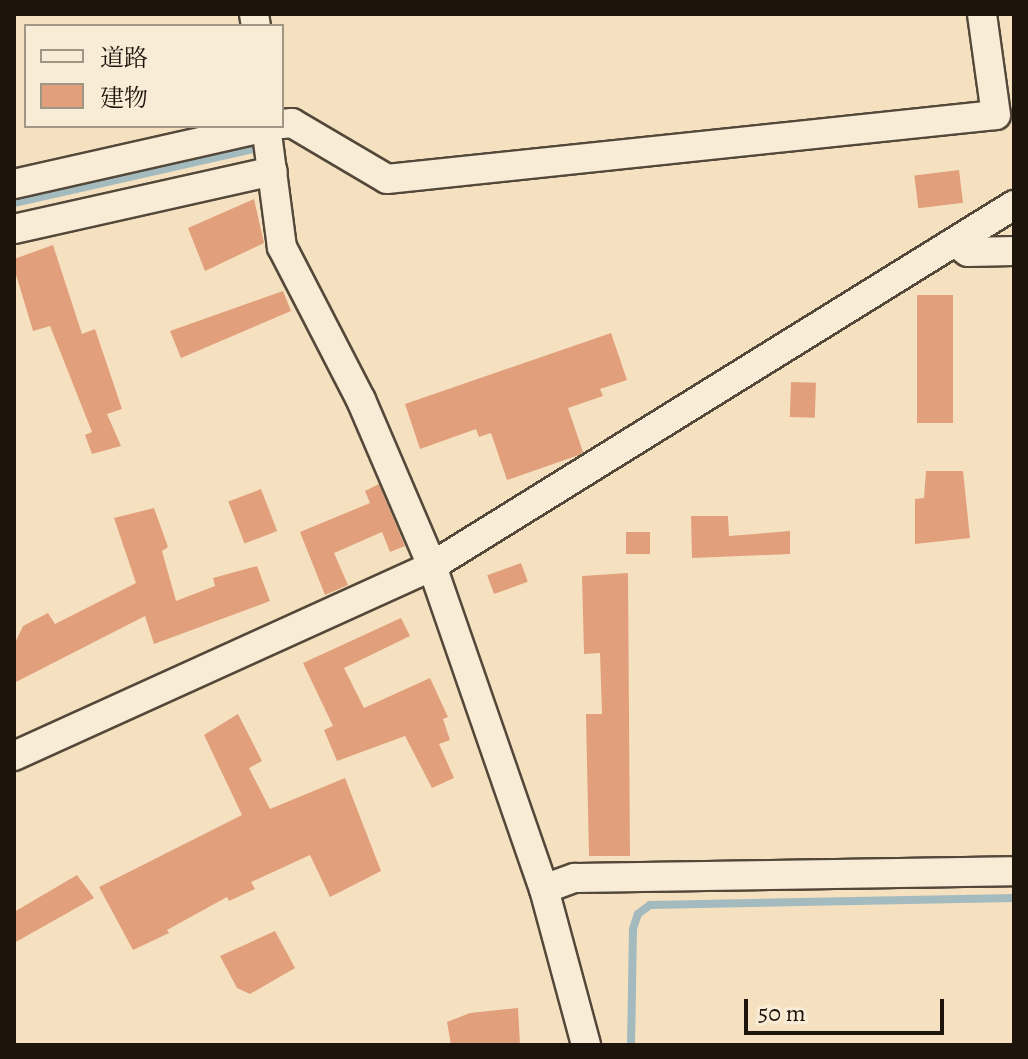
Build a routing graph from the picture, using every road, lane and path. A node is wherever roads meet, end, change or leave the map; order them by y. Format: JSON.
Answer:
{"nodes":[{"id":1,"x":982,"y":14,"type":"edge"},
{"id":2,"x":272,"y":140,"type":"edge"},
{"id":3,"x":14,"y":184,"type":"edge"},
{"id":4,"x":1014,"y":205,"type":"edge"},
{"id":5,"x":14,"y":229,"type":"edge"},
{"id":6,"x":955,"y":242,"type":"junction"},
{"id":7,"x":1014,"y":251,"type":"edge"},
{"id":8,"x":432,"y":566,"type":"junction"},
{"id":9,"x":14,"y":756,"type":"edge"},
{"id":10,"x":1014,"y":871,"type":"edge"},
{"id":11,"x":544,"y":889,"type":"junction"},
{"id":12,"x":586,"y":1045,"type":"edge"}],
"edges":[{"from":1,"to":2,"type":"street"},
{"from":2,"to":3,"type":"street"},
{"from":2,"to":5,"type":"street"},
{"from":2,"to":8,"type":"street"},
{"from":4,"to":6,"type":"street"},
{"from":6,"to":7,"type":"street"},
{"from":6,"to":8,"type":"street"},
{"from":8,"to":9,"type":"street"},
{"from":8,"to":11,"type":"street"},
{"from":10,"to":11,"type":"street"},
{"from":11,"to":12,"type":"street"}]}
